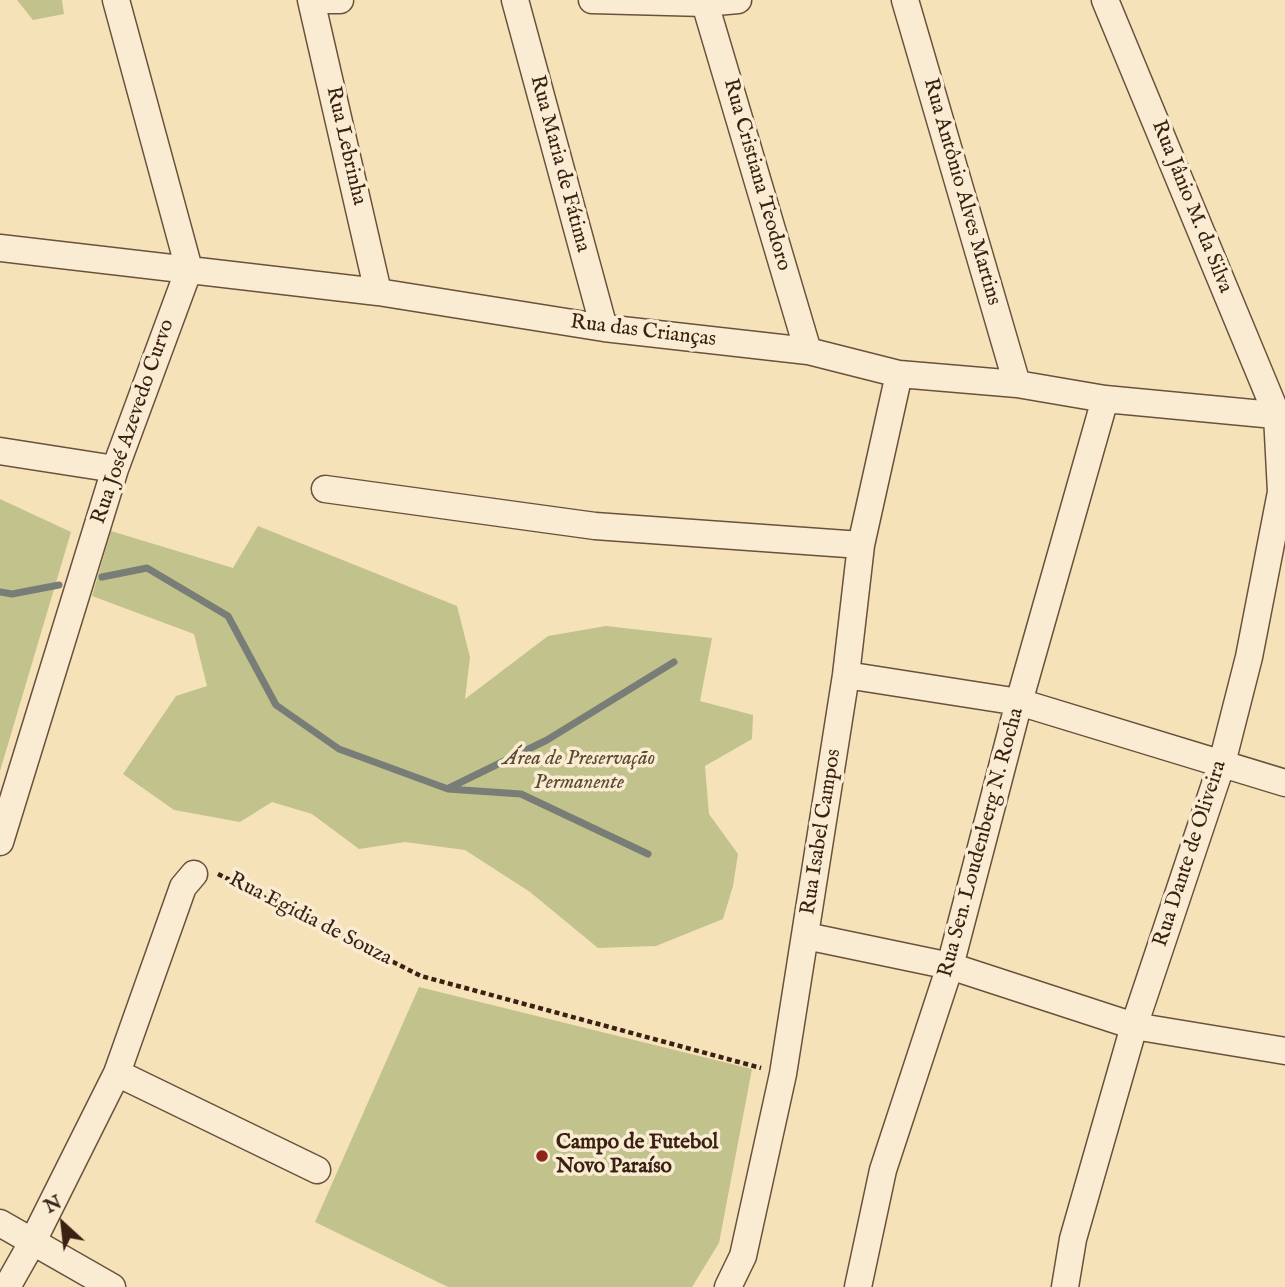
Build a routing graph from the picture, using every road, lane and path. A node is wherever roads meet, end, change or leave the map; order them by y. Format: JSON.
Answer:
{"nodes":[{"id":1,"x":116,"y":0,"type":"edge"},
{"id":2,"x":312,"y":0,"type":"edge"},
{"id":3,"x":340,"y":0,"type":"edge"},
{"id":4,"x":515,"y":0,"type":"edge"},
{"id":5,"x":592,"y":0,"type":"edge"},
{"id":6,"x":738,"y":0,"type":"edge"},
{"id":7,"x":905,"y":0,"type":"edge"},
{"id":8,"x":1105,"y":0,"type":"edge"},
{"id":9,"x":705,"y":2,"type":"edge"},
{"id":10,"x":0,"y":248,"type":"edge"},
{"id":11,"x":189,"y":269,"type":"junction"},
{"id":12,"x":378,"y":292,"type":"junction"},
{"id":13,"x":604,"y":328,"type":"junction"},
{"id":14,"x":808,"y":351,"type":"junction"},
{"id":15,"x":899,"y":374,"type":"junction"},
{"id":16,"x":1017,"y":384,"type":"junction"},
{"id":17,"x":1105,"y":399,"type":"junction"},
{"id":18,"x":1281,"y":415,"type":"edge"},
{"id":19,"x":0,"y":451,"type":"edge"},
{"id":20,"x":115,"y":469,"type":"junction"},
{"id":21,"x":325,"y":489,"type":"dead end"},
{"id":22,"x":861,"y":545,"type":"junction"},
{"id":23,"x":846,"y":675,"type":"junction"},
{"id":24,"x":1019,"y":702,"type":"junction"},
{"id":25,"x":1222,"y":763,"type":"junction"},
{"id":26,"x":1285,"y":783,"type":"edge"},
{"id":27,"x":0,"y":842,"type":"edge"},
{"id":28,"x":194,"y":874,"type":"joint"},
{"id":29,"x":806,"y":936,"type":"junction"},
{"id":30,"x":950,"y":966,"type":"junction"},
{"id":31,"x":1134,"y":1026,"type":"junction"},
{"id":32,"x":1285,"y":1051,"type":"edge"},
{"id":33,"x":117,"y":1073,"type":"junction"},
{"id":34,"x":783,"y":1074,"type":"junction"},
{"id":35,"x":317,"y":1170,"type":"dead end"},
{"id":36,"x":0,"y":1223,"type":"edge"},
{"id":37,"x":33,"y":1241,"type":"junction"},
{"id":38,"x":7,"y":1287,"type":"edge"},
{"id":39,"x":112,"y":1287,"type":"edge"},
{"id":40,"x":728,"y":1287,"type":"edge"},
{"id":41,"x":858,"y":1287,"type":"edge"},
{"id":42,"x":1065,"y":1287,"type":"edge"}],
"edges":[{"from":1,"to":11,"type":"street"},
{"from":2,"to":3,"type":"street"},
{"from":2,"to":12,"type":"street","name":"Rua Lebrinha"},
{"from":4,"to":13,"type":"street","name":"Rua Maria de Fátima"},
{"from":5,"to":9,"type":"street"},
{"from":6,"to":9,"type":"street"},
{"from":7,"to":16,"type":"street","name":"Rua Antônio Alves Martins"},
{"from":8,"to":18,"type":"street","name":"Rua Jânio M. da Silva"},
{"from":9,"to":14,"type":"street","name":"Rua Cristiana Teodoro"},
{"from":10,"to":11,"type":"street","name":"Rua das Crianças"},
{"from":11,"to":12,"type":"street","name":"Rua das Crianças"},
{"from":11,"to":20,"type":"street","name":"Rua José Azevedo Curvo"},
{"from":12,"to":13,"type":"street","name":"Rua das Crianças"},
{"from":13,"to":14,"type":"street","name":"Rua das Crianças"},
{"from":14,"to":15,"type":"street","name":"Rua das Crianças"},
{"from":15,"to":16,"type":"street","name":"Rua das Crianças"},
{"from":15,"to":22,"type":"street","name":"Rua Isabel Campos"},
{"from":16,"to":17,"type":"street","name":"Rua das Crianças"},
{"from":17,"to":18,"type":"street","name":"Rua das Crianças"},
{"from":17,"to":24,"type":"street","name":"Rua Sen. Loudenberg N. Rocha"},
{"from":18,"to":25,"type":"street","name":"Rua Dante de Oliveira"},
{"from":19,"to":20,"type":"street"},
{"from":20,"to":27,"type":"street","name":"Rua José Azevedo Curvo"},
{"from":21,"to":22,"type":"street"},
{"from":22,"to":23,"type":"street","name":"Rua Isabel Campos"},
{"from":23,"to":24,"type":"street"},
{"from":23,"to":29,"type":"street","name":"Rua Isabel Campos"},
{"from":24,"to":25,"type":"street"},
{"from":24,"to":30,"type":"street","name":"Rua Sen. Loudenberg N. Rocha"},
{"from":25,"to":26,"type":"street"},
{"from":25,"to":31,"type":"street","name":"Rua Dante de Oliveira"},
{"from":28,"to":33,"type":"street"},
{"from":28,"to":34,"type":"path","name":"Rua Egidia de Souza"},
{"from":29,"to":30,"type":"street"},
{"from":29,"to":34,"type":"street","name":"Rua Isabel Campos"},
{"from":30,"to":31,"type":"street"},
{"from":30,"to":41,"type":"street","name":"Rua Sen. Loudenberg N. Rocha"},
{"from":31,"to":32,"type":"street"},
{"from":31,"to":42,"type":"street","name":"Rua Dante de Oliveira"},
{"from":33,"to":35,"type":"street"},
{"from":33,"to":37,"type":"street"},
{"from":34,"to":40,"type":"street","name":"Rua Isabel Campos"},
{"from":36,"to":37,"type":"street"},
{"from":37,"to":38,"type":"street"},
{"from":37,"to":39,"type":"street"}]}
